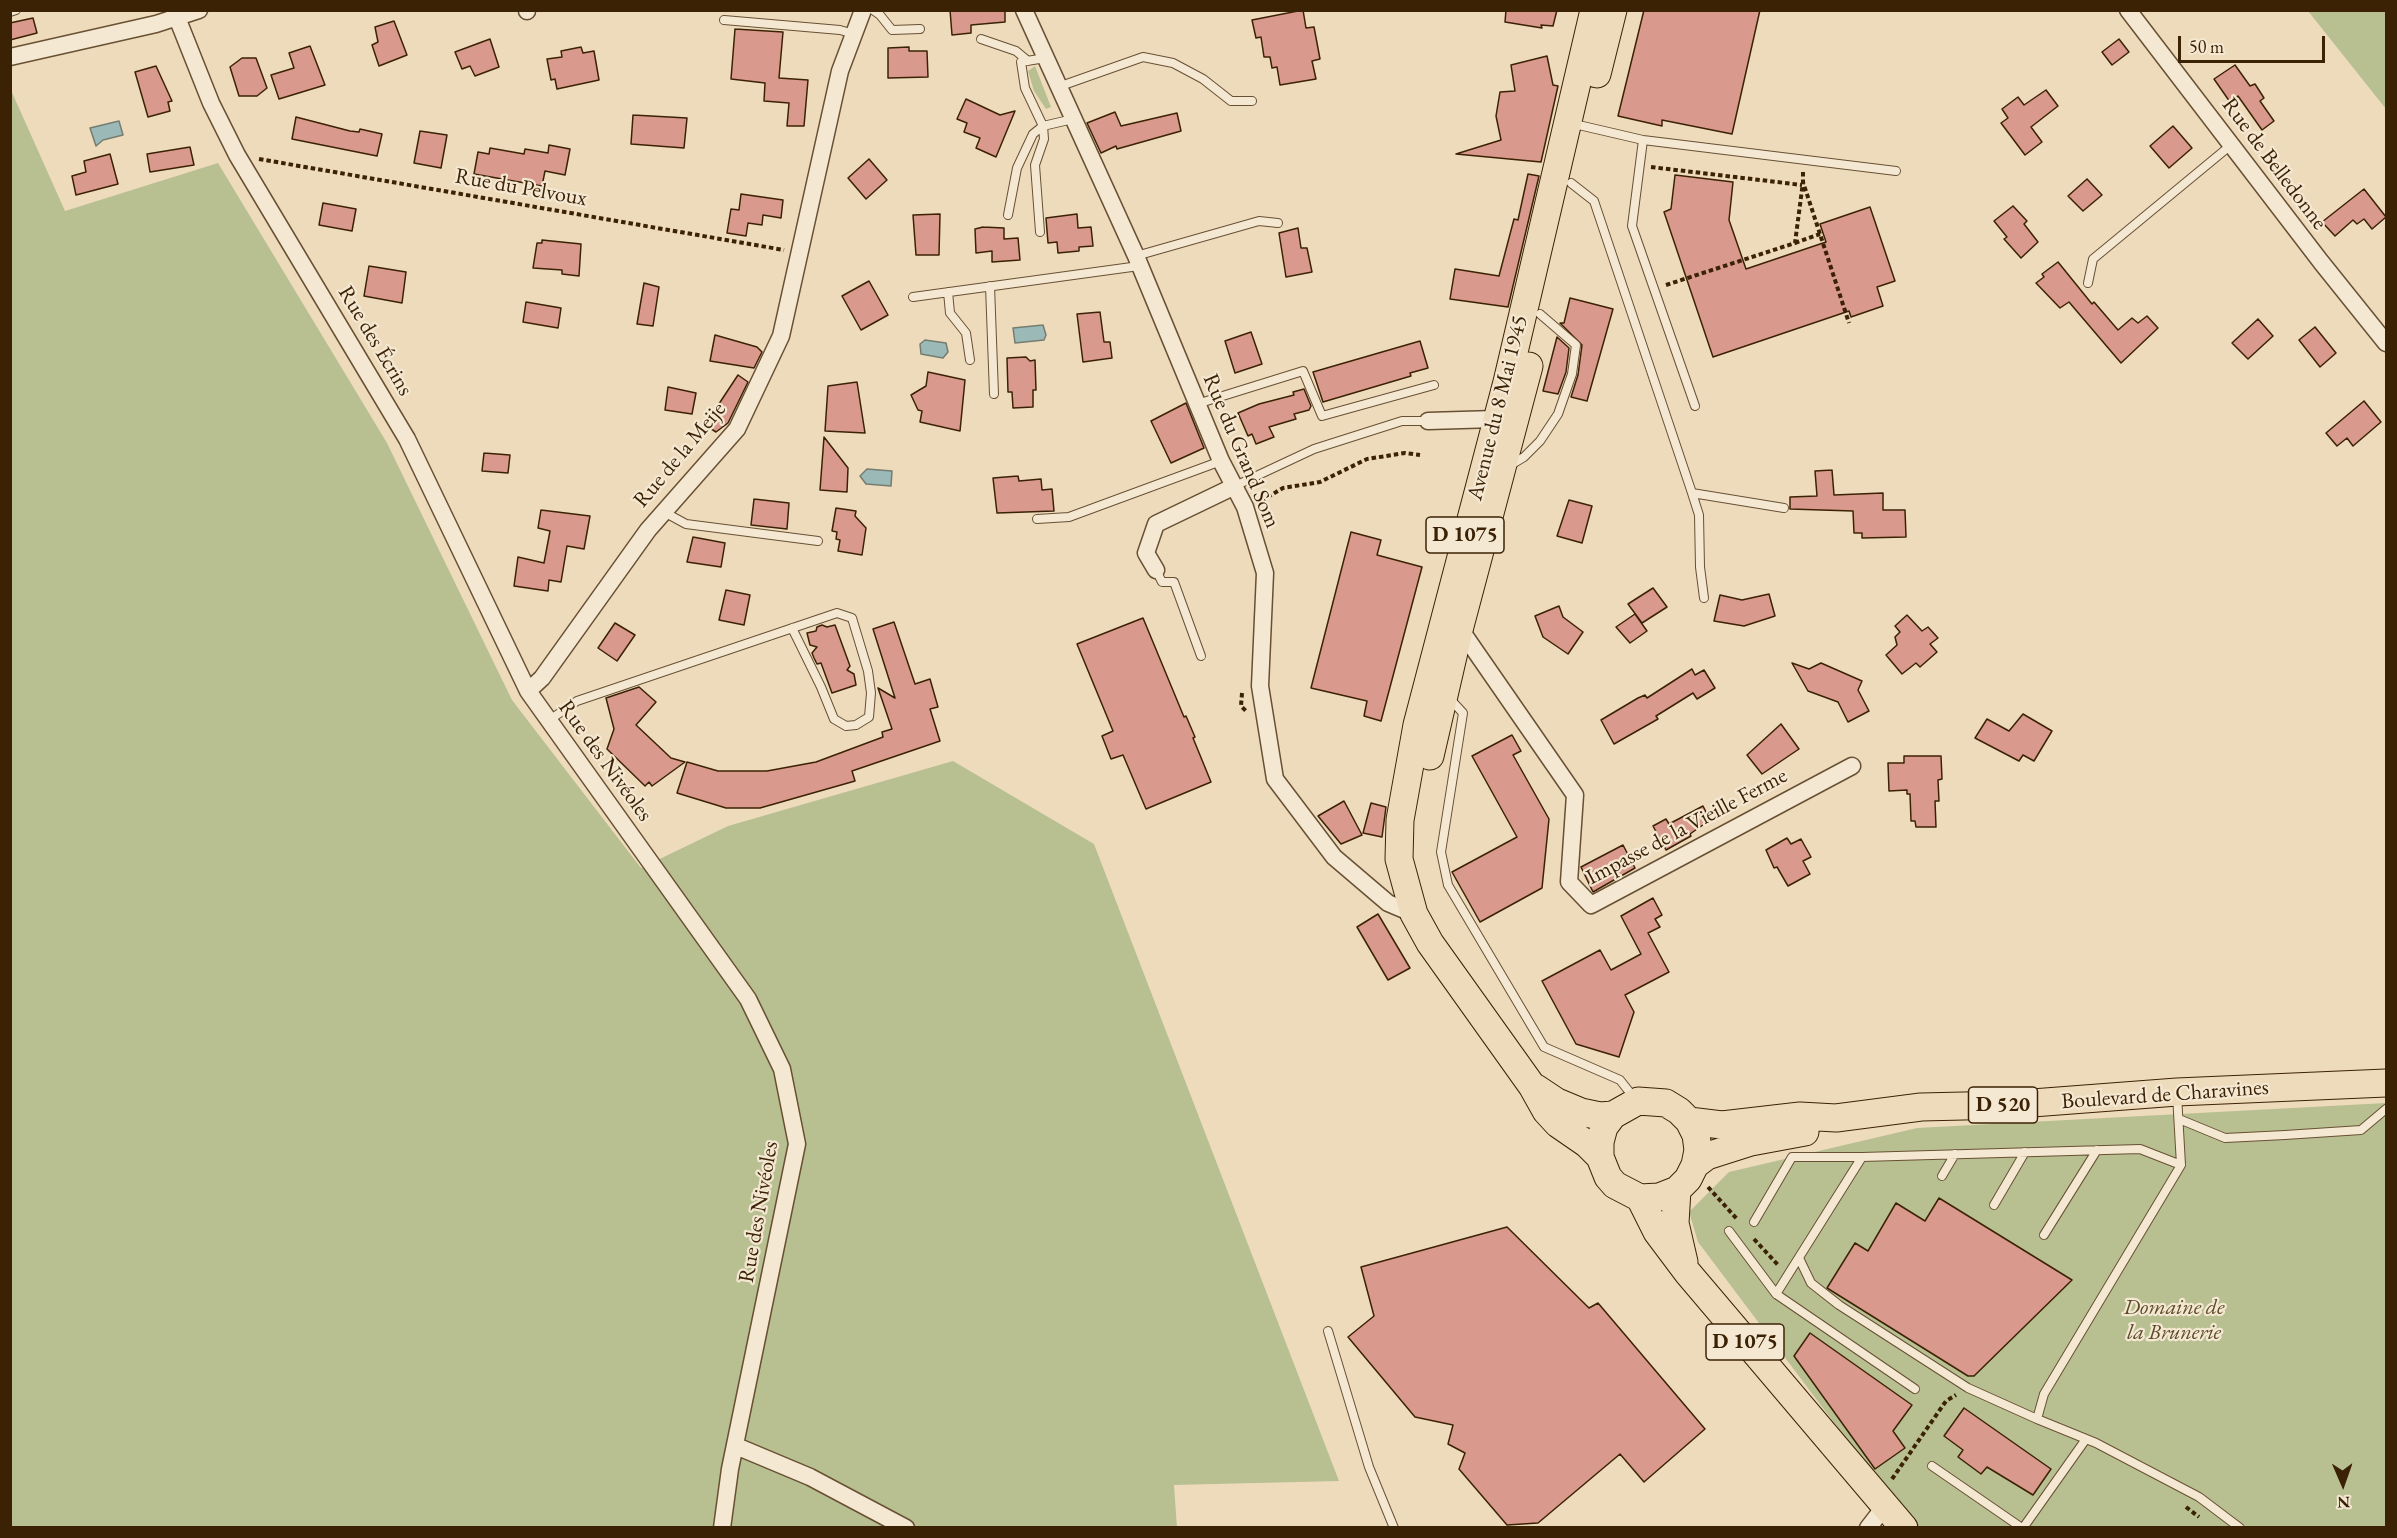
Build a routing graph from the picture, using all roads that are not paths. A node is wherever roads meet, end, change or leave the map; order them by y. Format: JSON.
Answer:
{"nodes":[{"id":1,"x":16,"y":10,"type":"edge"},
{"id":2,"x":199,"y":10,"type":"edge"},
{"id":3,"x":863,"y":10,"type":"edge"},
{"id":4,"x":873,"y":10,"type":"edge"},
{"id":5,"x":1024,"y":10,"type":"edge"},
{"id":6,"x":1594,"y":10,"type":"edge"},
{"id":7,"x":1613,"y":10,"type":"edge"},
{"id":8,"x":2128,"y":10,"type":"edge"},
{"id":9,"x":10,"y":12,"type":"edge"},
{"id":10,"x":176,"y":14,"type":"edge"},
{"id":11,"x":724,"y":20,"type":"dead end"},
{"id":12,"x":920,"y":29,"type":"dead end"},
{"id":13,"x":854,"y":34,"type":"junction"},
{"id":14,"x":981,"y":39,"type":"dead end"},
{"id":15,"x":10,"y":57,"type":"edge"},
{"id":16,"x":1045,"y":58,"type":"junction"},
{"id":17,"x":1028,"y":61,"type":"junction"},
{"id":18,"x":1058,"y":88,"type":"junction"},
{"id":19,"x":1252,"y":101,"type":"dead end"},
{"id":20,"x":1073,"y":119,"type":"junction"},
{"id":21,"x":1576,"y":124,"type":"junction"},
{"id":22,"x":1043,"y":126,"type":"junction"},
{"id":23,"x":1643,"y":140,"type":"junction"},
{"id":24,"x":2231,"y":145,"type":"junction"},
{"id":25,"x":1896,"y":171,"type":"dead end"},
{"id":26,"x":1571,"y":183,"type":"junction"},
{"id":27,"x":1008,"y":215,"type":"dead end"},
{"id":28,"x":1278,"y":223,"type":"dead end"},
{"id":29,"x":1040,"y":232,"type":"dead end"},
{"id":30,"x":1137,"y":261,"type":"junction"},
{"id":31,"x":2088,"y":283,"type":"dead end"},
{"id":32,"x":990,"y":286,"type":"junction"},
{"id":33,"x":948,"y":292,"type":"junction"},
{"id":34,"x":913,"y":297,"type":"dead end"},
{"id":35,"x":1540,"y":315,"type":"junction"},
{"id":36,"x":2386,"y":343,"type":"edge"},
{"id":37,"x":970,"y":360,"type":"dead end"},
{"id":38,"x":1434,"y":385,"type":"dead end"},
{"id":39,"x":994,"y":394,"type":"dead end"},
{"id":40,"x":1197,"y":404,"type":"junction"},
{"id":41,"x":1695,"y":406,"type":"dead end"},
{"id":42,"x":1428,"y":421,"type":"joint"},
{"id":43,"x":1505,"y":422,"type":"junction"},
{"id":44,"x":1221,"y":461,"type":"junction"},
{"id":45,"x":1503,"y":466,"type":"junction"},
{"id":46,"x":1235,"y":486,"type":"junction"},
{"id":47,"x":1692,"y":493,"type":"junction"},
{"id":48,"x":1784,"y":508,"type":"dead end"},
{"id":49,"x":664,"y":512,"type":"junction"},
{"id":50,"x":1036,"y":519,"type":"dead end"},
{"id":51,"x":818,"y":541,"type":"dead end"},
{"id":52,"x":1156,"y":570,"type":"joint"},
{"id":53,"x":1704,"y":598,"type":"dead end"},
{"id":54,"x":1452,"y":624,"type":"junction"},
{"id":55,"x":792,"y":628,"type":"junction"},
{"id":56,"x":1201,"y":656,"type":"dead end"},
{"id":57,"x":1430,"y":670,"type":"junction"},
{"id":58,"x":528,"y":691,"type":"junction"},
{"id":59,"x":1445,"y":692,"type":"junction"},
{"id":60,"x":548,"y":720,"type":"junction"},
{"id":61,"x":1852,"y":766,"type":"dead end"},
{"id":62,"x":1414,"y":915,"type":"junction"},
{"id":63,"x":1430,"y":943,"type":"junction"},
{"id":64,"x":2386,"y":1083,"type":"edge"},
{"id":65,"x":1532,"y":1086,"type":"junction"},
{"id":66,"x":2177,"y":1092,"type":"junction"},
{"id":67,"x":1638,"y":1101,"type":"junction"},
{"id":68,"x":2386,"y":1109,"type":"edge"},
{"id":69,"x":1613,"y":1115,"type":"junction"},
{"id":70,"x":1836,"y":1118,"type":"junction"},
{"id":71,"x":2179,"y":1119,"type":"junction"},
{"id":72,"x":1689,"y":1121,"type":"junction"},
{"id":73,"x":2097,"y":1150,"type":"junction"},
{"id":74,"x":2025,"y":1152,"type":"junction"},
{"id":75,"x":1956,"y":1154,"type":"junction"},
{"id":76,"x":1600,"y":1157,"type":"junction"},
{"id":77,"x":1862,"y":1157,"type":"junction"},
{"id":78,"x":1695,"y":1165,"type":"junction"},
{"id":79,"x":2181,"y":1165,"type":"junction"},
{"id":80,"x":1942,"y":1176,"type":"dead end"},
{"id":81,"x":1677,"y":1190,"type":"junction"},
{"id":82,"x":1640,"y":1198,"type":"junction"},
{"id":83,"x":1994,"y":1205,"type":"dead end"},
{"id":84,"x":1754,"y":1222,"type":"dead end"},
{"id":85,"x":1729,"y":1231,"type":"dead end"},
{"id":86,"x":2044,"y":1235,"type":"dead end"},
{"id":87,"x":1799,"y":1258,"type":"junction"},
{"id":88,"x":1687,"y":1272,"type":"junction"},
{"id":89,"x":1776,"y":1294,"type":"junction"},
{"id":90,"x":1328,"y":1331,"type":"dead end"},
{"id":91,"x":1915,"y":1389,"type":"dead end"},
{"id":92,"x":2037,"y":1419,"type":"junction"},
{"id":93,"x":2086,"y":1439,"type":"junction"},
{"id":94,"x":736,"y":1446,"type":"junction"},
{"id":95,"x":1932,"y":1466,"type":"dead end"},
{"id":96,"x":1888,"y":1493,"type":"junction"},
{"id":97,"x":722,"y":1527,"type":"edge"},
{"id":98,"x":906,"y":1527,"type":"edge"},
{"id":99,"x":1394,"y":1527,"type":"edge"},
{"id":100,"x":1868,"y":1527,"type":"edge"},
{"id":101,"x":1904,"y":1527,"type":"edge"},
{"id":102,"x":2022,"y":1527,"type":"edge"},
{"id":103,"x":2240,"y":1527,"type":"edge"}],
"edges":[{"from":1,"to":9,"type":"lane"},
{"from":2,"to":10,"type":"street"},
{"from":3,"to":13,"type":"street","name":"Rue de la Meije"},
{"from":4,"to":12,"type":"lane"},
{"from":5,"to":16,"type":"street","name":"Rue du Grand Som"},
{"from":6,"to":21,"type":"main road","name":"Avenue du 8 Mai 1945","number":"D 1075"},
{"from":7,"to":21,"type":"main road","name":"Avenue du 8 Mai 1945","number":"D 1075"},
{"from":8,"to":24,"type":"street","name":"Rue de Belledonne"},
{"from":10,"to":15,"type":"street"},
{"from":10,"to":58,"type":"street","name":"Rue des Écrins"},
{"from":11,"to":13,"type":"lane"},
{"from":13,"to":49,"type":"street","name":"Rue de la Meije"},
{"from":14,"to":17,"type":"lane"},
{"from":16,"to":17,"type":"lane"},
{"from":16,"to":18,"type":"street","name":"Rue du Grand Som"},
{"from":17,"to":22,"type":"lane"},
{"from":18,"to":19,"type":"lane"},
{"from":18,"to":20,"type":"street","name":"Rue du Grand Som"},
{"from":20,"to":22,"type":"lane"},
{"from":20,"to":30,"type":"street","name":"Rue du Grand Som"},
{"from":21,"to":23,"type":"lane"},
{"from":21,"to":26,"type":"main road","name":"Avenue du 8 Mai 1945","number":"D 1075"},
{"from":21,"to":43,"type":"main road","name":"Avenue du 8 Mai 1945","number":"D 1075"},
{"from":22,"to":27,"type":"lane"},
{"from":22,"to":29,"type":"lane"},
{"from":23,"to":25,"type":"lane"},
{"from":23,"to":41,"type":"lane"},
{"from":24,"to":31,"type":"lane"},
{"from":24,"to":36,"type":"street","name":"Rue de Belledonne"},
{"from":26,"to":35,"type":"main road","name":"Avenue du 8 Mai 1945","number":"D 1075"},
{"from":26,"to":47,"type":"lane"},
{"from":28,"to":30,"type":"lane"},
{"from":30,"to":32,"type":"lane"},
{"from":30,"to":40,"type":"street","name":"Rue du Grand Som"},
{"from":32,"to":33,"type":"lane"},
{"from":32,"to":39,"type":"lane"},
{"from":33,"to":34,"type":"lane"},
{"from":33,"to":37,"type":"lane"},
{"from":35,"to":43,"type":"main road","name":"Avenue du 8 Mai 1945","number":"D 1075"},
{"from":35,"to":45,"type":"lane"},
{"from":38,"to":40,"type":"lane"},
{"from":40,"to":44,"type":"street","name":"Rue du Grand Som"},
{"from":42,"to":43,"type":"street"},
{"from":42,"to":46,"type":"lane"},
{"from":43,"to":45,"type":"main road","name":"Avenue du 8 Mai 1945","number":"D 1075"},
{"from":43,"to":54,"type":"main road","name":"Avenue du 8 Mai 1945","number":"D 1075"},
{"from":44,"to":46,"type":"street","name":"Rue du Grand Som"},
{"from":44,"to":50,"type":"lane"},
{"from":45,"to":54,"type":"main road","name":"Avenue du 8 Mai 1945","number":"D 1075"},
{"from":46,"to":52,"type":"street"},
{"from":46,"to":62,"type":"street","name":"Rue du Grand Som"},
{"from":47,"to":48,"type":"lane"},
{"from":47,"to":53,"type":"lane"},
{"from":49,"to":51,"type":"lane"},
{"from":49,"to":58,"type":"street","name":"Rue de la Meije"},
{"from":52,"to":56,"type":"lane"},
{"from":54,"to":57,"type":"main road","name":"Avenue du 8 Mai 1945","number":"D 1075"},
{"from":54,"to":59,"type":"main road","name":"Avenue du 8 Mai 1945","number":"D 1075"},
{"from":54,"to":61,"type":"street","name":"Impasse de la Vieille Ferme"},
{"from":55,"to":55,"type":"lane"},
{"from":55,"to":60,"type":"lane"},
{"from":57,"to":59,"type":"lane"},
{"from":57,"to":62,"type":"main road","name":"Avenue du 8 Mai 1945","number":"D 1075"},
{"from":58,"to":60,"type":"street","name":"Rue des Nivéoles"},
{"from":59,"to":63,"type":"main road","name":"Avenue du 8 Mai 1945","number":"D 1075"},
{"from":59,"to":67,"type":"lane"},
{"from":60,"to":94,"type":"street","name":"Rue des Nivéoles"},
{"from":62,"to":63,"type":"main road","name":"Avenue du 8 Mai 1945","number":"D 1075"},
{"from":63,"to":65,"type":"main road","name":"Avenue du 8 Mai 1945","number":"D 1075"},
{"from":64,"to":66,"type":"main road","name":"Boulevard de Charavines","number":"D 520"},
{"from":65,"to":69,"type":"main road","number":"D 1075"},
{"from":65,"to":76,"type":"main road","number":"D 1075"},
{"from":66,"to":70,"type":"main road","name":"Boulevard de Charavines","number":"D 520"},
{"from":66,"to":71,"type":"lane"},
{"from":67,"to":69,"type":"main road"},
{"from":67,"to":72,"type":"main road"},
{"from":68,"to":71,"type":"lane"},
{"from":69,"to":76,"type":"main road"},
{"from":70,"to":72,"type":"main road","name":"Boulevard de Charavines","number":"D 520"},
{"from":70,"to":78,"type":"main road","name":"Boulevard de Charavines","number":"D 520"},
{"from":71,"to":79,"type":"lane"},
{"from":72,"to":78,"type":"main road"},
{"from":73,"to":74,"type":"lane"},
{"from":73,"to":79,"type":"lane"},
{"from":73,"to":86,"type":"lane"},
{"from":74,"to":75,"type":"lane"},
{"from":74,"to":83,"type":"lane"},
{"from":75,"to":77,"type":"lane"},
{"from":75,"to":80,"type":"lane"},
{"from":76,"to":82,"type":"main road"},
{"from":77,"to":84,"type":"lane"},
{"from":77,"to":87,"type":"lane"},
{"from":78,"to":81,"type":"main road"},
{"from":79,"to":92,"type":"lane"},
{"from":81,"to":82,"type":"main road"},
{"from":81,"to":88,"type":"main road","number":"D 1075"},
{"from":82,"to":88,"type":"main road","number":"D 1075"},
{"from":85,"to":89,"type":"lane"},
{"from":87,"to":89,"type":"lane"},
{"from":87,"to":92,"type":"lane"},
{"from":88,"to":96,"type":"main road","number":"D 1075"},
{"from":89,"to":91,"type":"lane"},
{"from":90,"to":99,"type":"lane"},
{"from":92,"to":93,"type":"lane"},
{"from":93,"to":102,"type":"lane"},
{"from":93,"to":103,"type":"lane"},
{"from":94,"to":97,"type":"street","name":"Rue des Nivéoles"},
{"from":94,"to":98,"type":"street"},
{"from":95,"to":102,"type":"lane"},
{"from":96,"to":100,"type":"street"},
{"from":96,"to":101,"type":"main road","number":"D 1075"}]}
